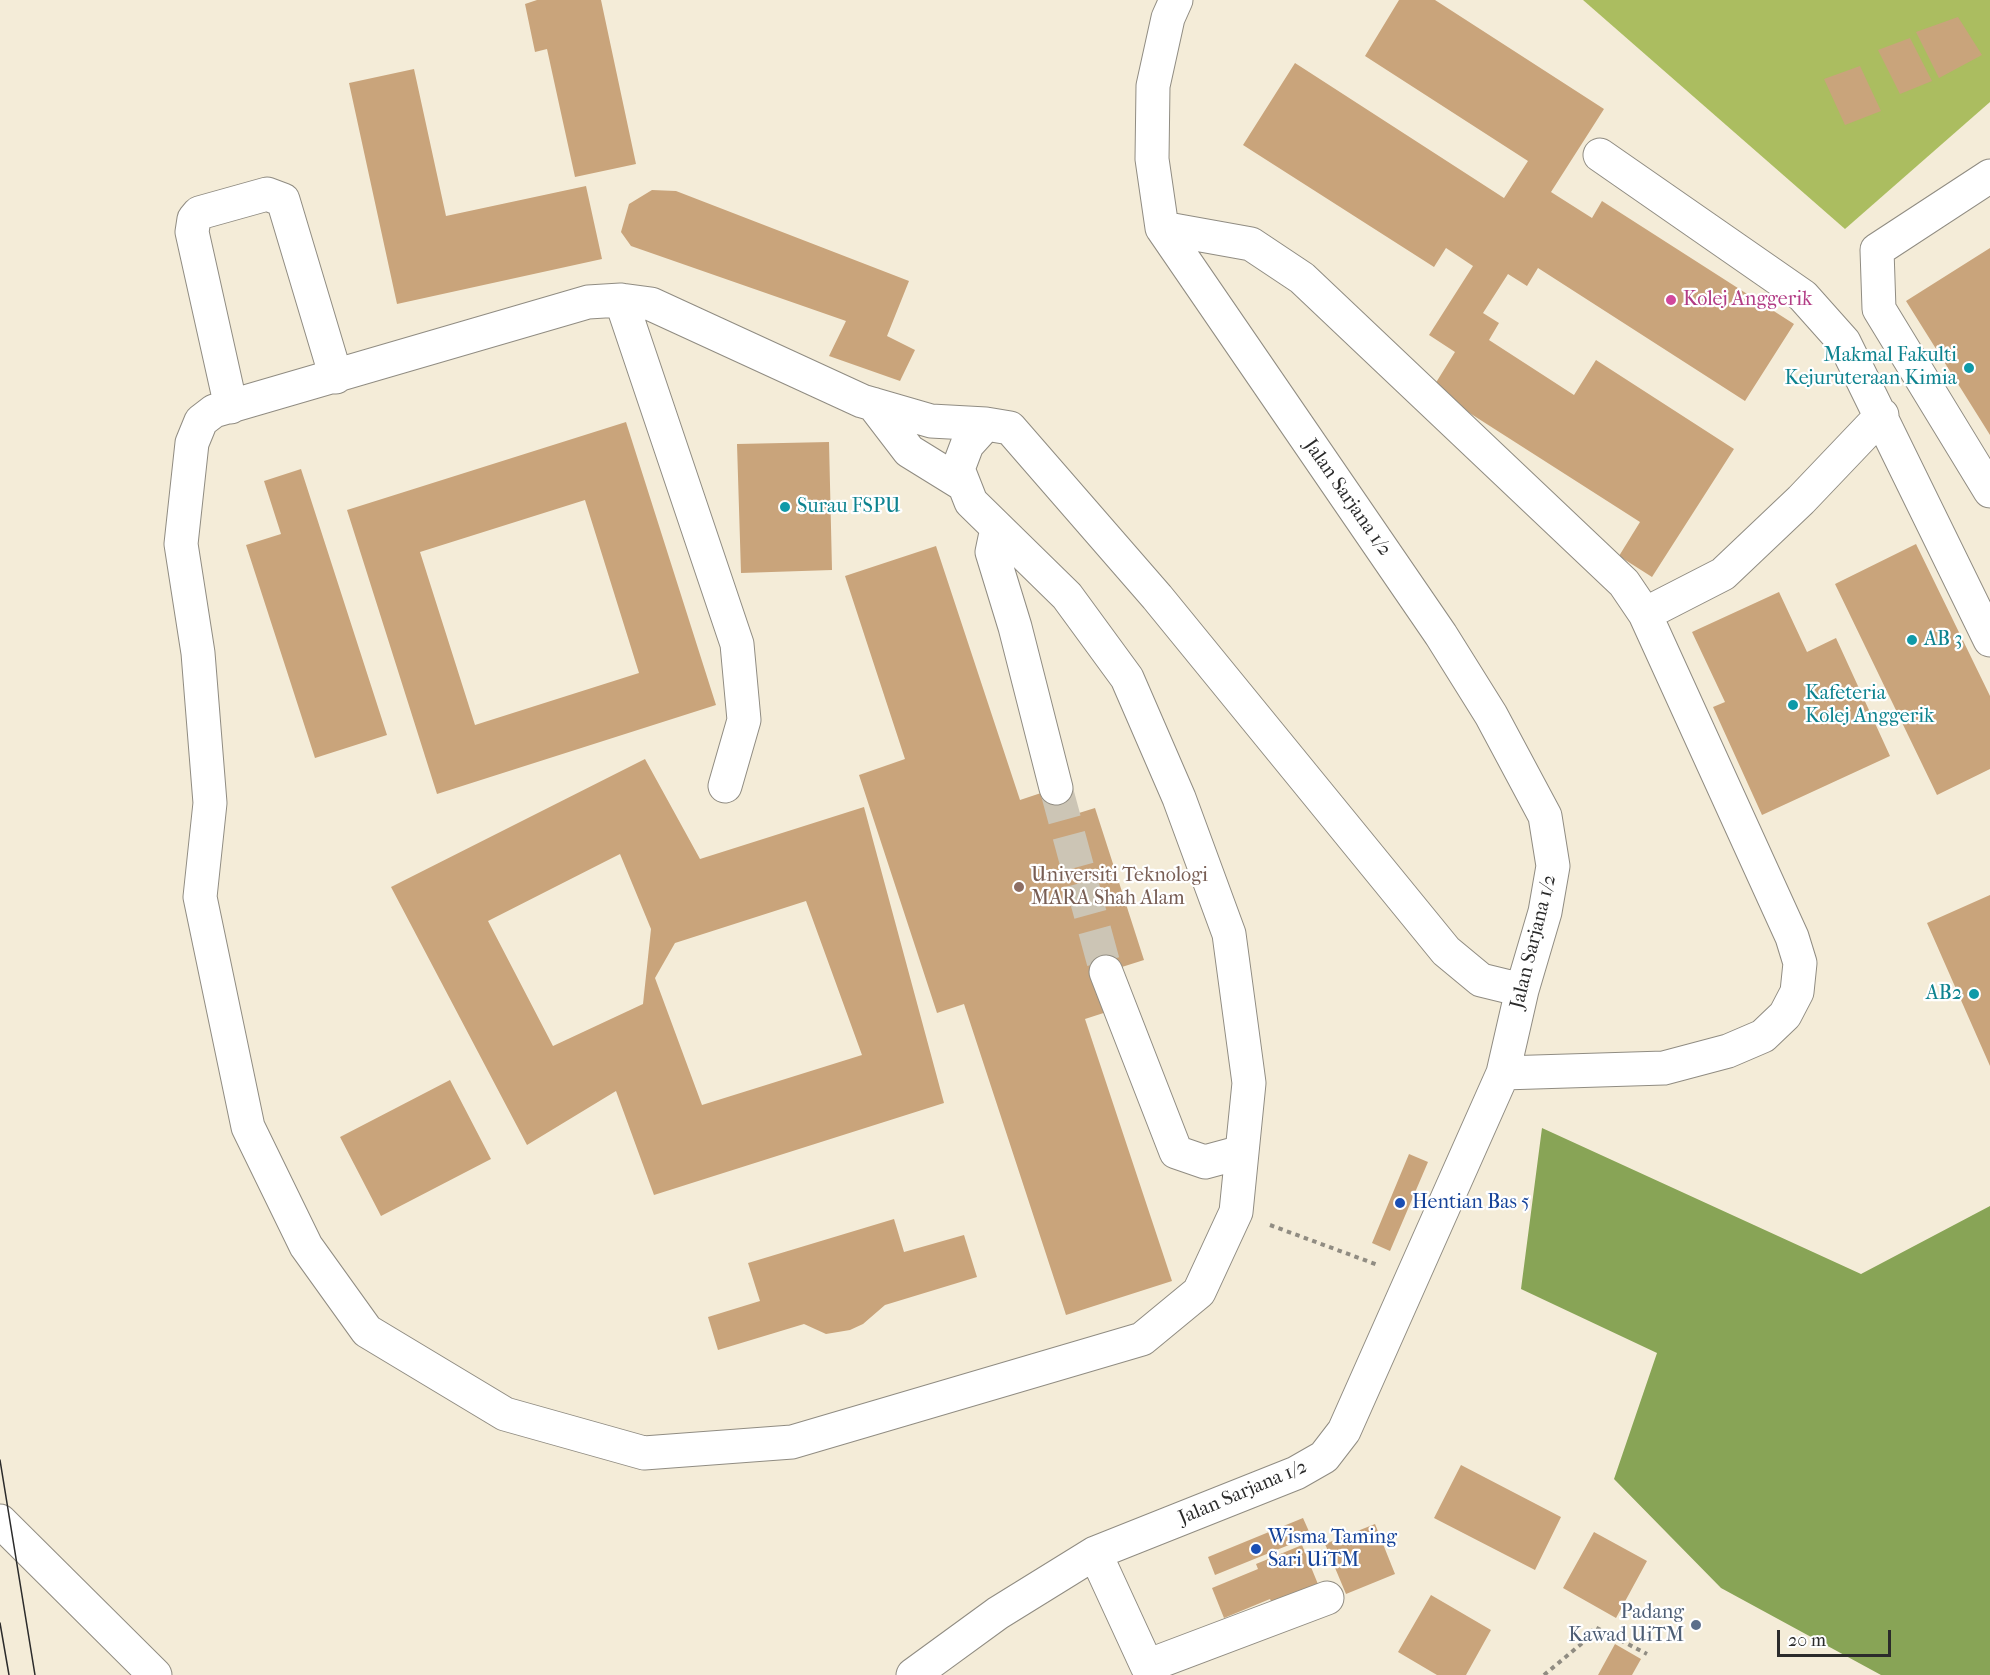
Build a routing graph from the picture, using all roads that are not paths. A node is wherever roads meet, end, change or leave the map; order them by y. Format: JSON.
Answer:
{"nodes":[{"id":1,"x":1176,"y":0,"type":"edge"},
{"id":2,"x":1600,"y":155,"type":"dead end"},
{"id":3,"x":1990,"y":176,"type":"edge"},
{"id":4,"x":1162,"y":228,"type":"junction"},
{"id":5,"x":621,"y":300,"type":"junction"},
{"id":6,"x":336,"y":377,"type":"junction"},
{"id":7,"x":873,"y":404,"type":"junction"},
{"id":8,"x":231,"y":407,"type":"junction"},
{"id":9,"x":1881,"y":415,"type":"junction"},
{"id":10,"x":986,"y":424,"type":"junction"},
{"id":11,"x":964,"y":485,"type":"junction"},
{"id":12,"x":1990,"y":491,"type":"edge"},
{"id":13,"x":997,"y":528,"type":"junction"},
{"id":14,"x":1645,"y":614,"type":"junction"},
{"id":15,"x":1990,"y":640,"type":"edge"},
{"id":16,"x":725,"y":786,"type":"dead end"},
{"id":17,"x":1056,"y":788,"type":"tunnel mouth"},
{"id":18,"x":1106,"y":972,"type":"tunnel mouth"},
{"id":19,"x":1522,"y":990,"type":"junction"},
{"id":20,"x":1503,"y":1073,"type":"junction"},
{"id":21,"x":1242,"y":1152,"type":"junction"},
{"id":22,"x":0,"y":1521,"type":"edge"},
{"id":23,"x":1095,"y":1554,"type":"junction"},
{"id":24,"x":1327,"y":1598,"type":"dead end"},
{"id":25,"x":1139,"y":1670,"type":"edge"},
{"id":26,"x":155,"y":1675,"type":"edge"},
{"id":27,"x":913,"y":1675,"type":"edge"}],
"edges":[{"from":1,"to":4,"type":"street","name":"Jalan Sarjana 1/2"},
{"from":2,"to":9,"type":"street"},
{"from":3,"to":12,"type":"street"},
{"from":4,"to":14,"type":"street"},
{"from":4,"to":19,"type":"street","name":"Jalan Sarjana 1/2"},
{"from":5,"to":6,"type":"street"},
{"from":5,"to":7,"type":"street"},
{"from":5,"to":16,"type":"street"},
{"from":6,"to":8,"type":"street"},
{"from":6,"to":8,"type":"street"},
{"from":7,"to":10,"type":"street"},
{"from":7,"to":11,"type":"street"},
{"from":8,"to":21,"type":"street"},
{"from":9,"to":14,"type":"street"},
{"from":9,"to":15,"type":"street"},
{"from":10,"to":11,"type":"street"},
{"from":10,"to":19,"type":"street"},
{"from":11,"to":13,"type":"street"},
{"from":13,"to":17,"type":"street"},
{"from":13,"to":21,"type":"street"},
{"from":14,"to":20,"type":"street"},
{"from":18,"to":21,"type":"street"},
{"from":19,"to":20,"type":"street","name":"Jalan Sarjana 1/2"},
{"from":20,"to":23,"type":"street","name":"Jalan Sarjana 1/2"},
{"from":22,"to":26,"type":"street"},
{"from":23,"to":25,"type":"street"},
{"from":23,"to":27,"type":"street","name":"Jalan Sarjana 1/2"},
{"from":24,"to":25,"type":"street"}]}
